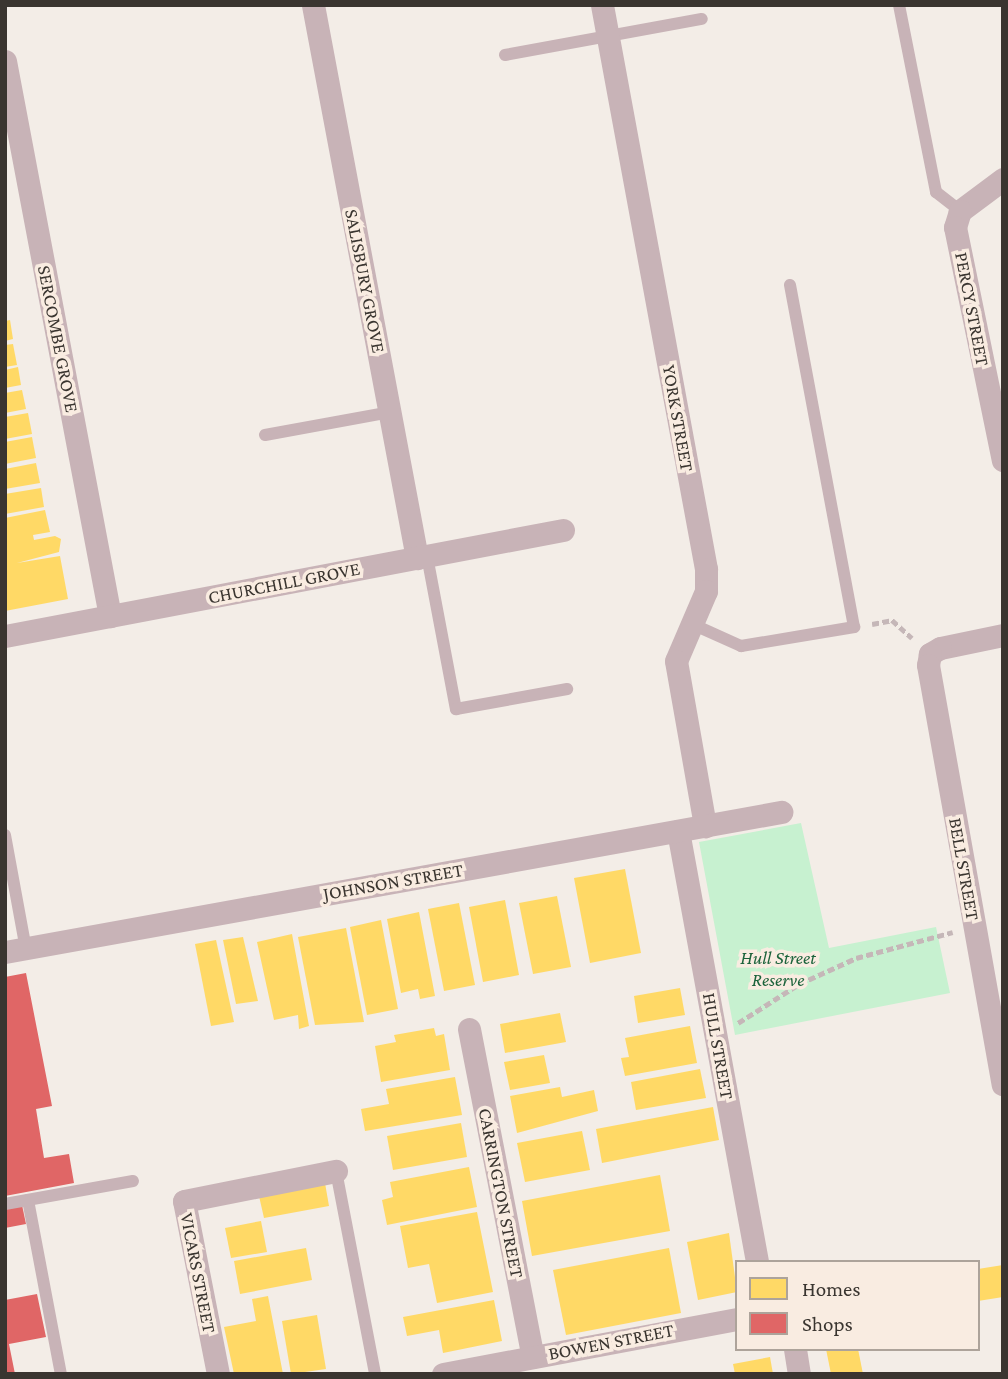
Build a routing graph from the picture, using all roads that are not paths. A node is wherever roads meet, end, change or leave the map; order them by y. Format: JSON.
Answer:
{"nodes":[{"id":1,"x":313,"y":5,"type":"edge"},
{"id":2,"x":602,"y":5,"type":"edge"},
{"id":3,"x":900,"y":5,"type":"edge"},
{"id":4,"x":702,"y":19,"type":"dead end"},
{"id":5,"x":608,"y":36,"type":"junction"},
{"id":6,"x":505,"y":55,"type":"dead end"},
{"id":7,"x":5,"y":61,"type":"edge"},
{"id":8,"x":13,"y":148,"type":"edge"},
{"id":9,"x":1003,"y":179,"type":"edge"},
{"id":10,"x":960,"y":211,"type":"junction"},
{"id":11,"x":790,"y":285,"type":"dead end"},
{"id":12,"x":390,"y":412,"type":"junction"},
{"id":13,"x":265,"y":435,"type":"dead end"},
{"id":14,"x":1003,"y":460,"type":"edge"},
{"id":15,"x":563,"y":530,"type":"dead end"},
{"id":16,"x":422,"y":557,"type":"junction"},
{"id":17,"x":110,"y":616,"type":"junction"},
{"id":18,"x":692,"y":624,"type":"junction"},
{"id":19,"x":5,"y":635,"type":"edge"},
{"id":20,"x":1003,"y":635,"type":"edge"},
{"id":21,"x":567,"y":689,"type":"dead end"},
{"id":22,"x":781,"y":812,"type":"dead end"},
{"id":23,"x":705,"y":826,"type":"junction"},
{"id":24,"x":678,"y":831,"type":"junction"},
{"id":25,"x":5,"y":835,"type":"edge"},
{"id":26,"x":16,"y":951,"type":"edge"},
{"id":27,"x":469,"y":1029,"type":"dead end"},
{"id":28,"x":1003,"y":1084,"type":"edge"},
{"id":29,"x":336,"y":1171,"type":"joint"},
{"id":30,"x":133,"y":1181,"type":"dead end"},
{"id":31,"x":28,"y":1200,"type":"junction"},
{"id":32,"x":5,"y":1205,"type":"edge"},
{"id":33,"x":757,"y":1260,"type":"edge"},
{"id":34,"x":735,"y":1319,"type":"edge"},
{"id":35,"x":794,"y":1351,"type":"edge"},
{"id":36,"x":533,"y":1357,"type":"junction"},
{"id":37,"x":61,"y":1374,"type":"edge"},
{"id":38,"x":218,"y":1374,"type":"edge"},
{"id":39,"x":375,"y":1374,"type":"edge"},
{"id":40,"x":443,"y":1374,"type":"edge"},
{"id":41,"x":799,"y":1374,"type":"edge"}],
"edges":[{"from":1,"to":12,"type":"street","name":"SALISBURY GROVE"},
{"from":2,"to":5,"type":"street","name":"YORK STREET"},
{"from":3,"to":10,"type":"lane"},
{"from":4,"to":5,"type":"lane"},
{"from":5,"to":6,"type":"lane"},
{"from":5,"to":18,"type":"street","name":"YORK STREET"},
{"from":7,"to":8,"type":"street","name":"SERCOMBE GROVE"},
{"from":8,"to":17,"type":"street","name":"SERCOMBE GROVE"},
{"from":9,"to":10,"type":"street"},
{"from":10,"to":14,"type":"street","name":"PERCY STREET"},
{"from":11,"to":18,"type":"lane"},
{"from":12,"to":13,"type":"lane"},
{"from":12,"to":16,"type":"street","name":"SALISBURY GROVE"},
{"from":15,"to":16,"type":"street","name":"CHURCHILL GROVE"},
{"from":16,"to":17,"type":"street","name":"CHURCHILL GROVE"},
{"from":16,"to":21,"type":"lane"},
{"from":17,"to":19,"type":"street","name":"CHURCHILL GROVE"},
{"from":18,"to":23,"type":"street","name":"YORK STREET"},
{"from":20,"to":28,"type":"street","name":"BELL STREET"},
{"from":22,"to":23,"type":"street","name":"JOHNSON STREET"},
{"from":23,"to":24,"type":"street","name":"JOHNSON STREET"},
{"from":24,"to":26,"type":"street","name":"JOHNSON STREET"},
{"from":24,"to":33,"type":"street","name":"HULL STREET"},
{"from":25,"to":26,"type":"lane"},
{"from":27,"to":36,"type":"street","name":"CARRINGTON STREET"},
{"from":29,"to":38,"type":"street","name":"VICARS STREET"},
{"from":29,"to":39,"type":"lane"},
{"from":30,"to":31,"type":"lane"},
{"from":31,"to":32,"type":"lane"},
{"from":31,"to":37,"type":"lane"},
{"from":34,"to":36,"type":"street","name":"BOWEN STREET"},
{"from":35,"to":41,"type":"street"},
{"from":36,"to":40,"type":"street","name":"BOWEN STREET"}]}
